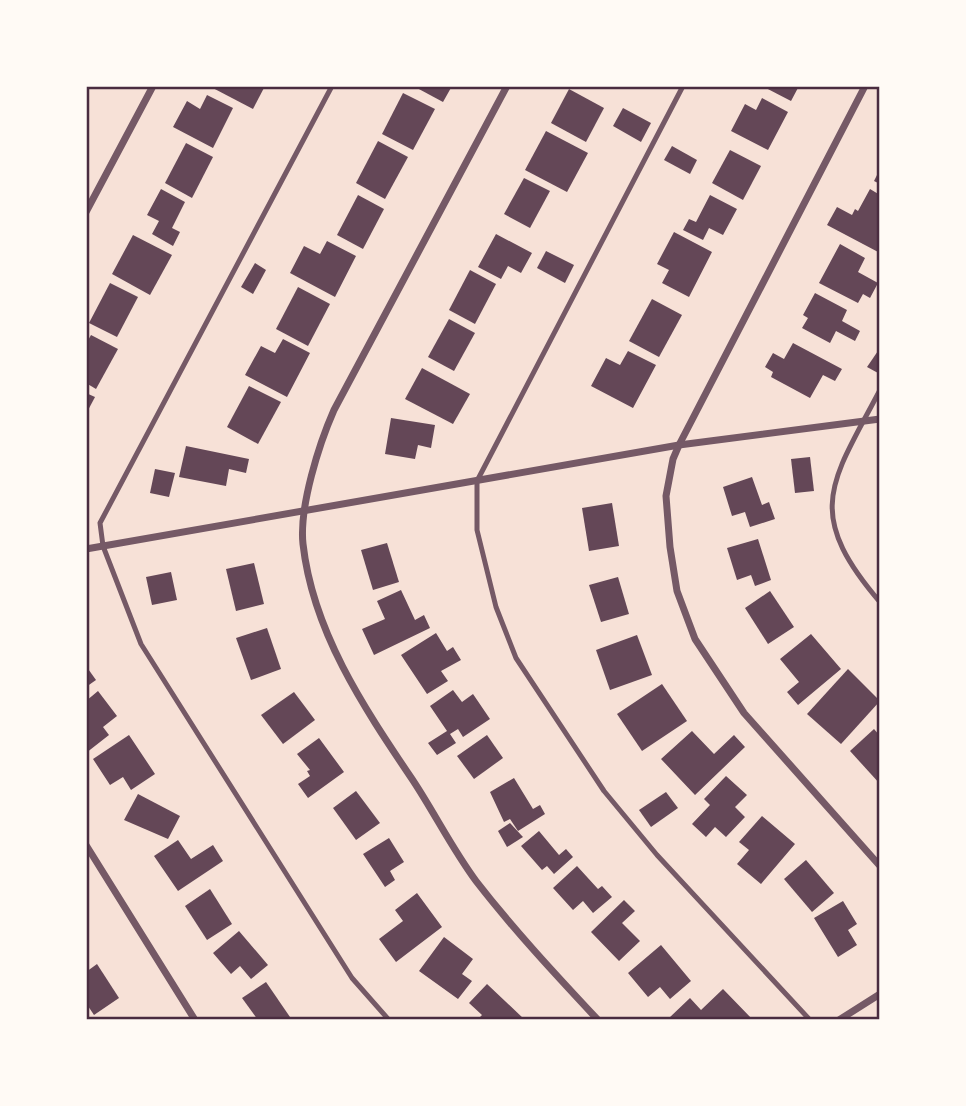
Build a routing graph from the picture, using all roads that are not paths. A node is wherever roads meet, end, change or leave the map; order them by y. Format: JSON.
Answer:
{"nodes":[{"id":1,"x":153,"y":86,"type":"edge"},
{"id":2,"x":332,"y":86,"type":"edge"},
{"id":3,"x":507,"y":86,"type":"edge"},
{"id":4,"x":683,"y":86,"type":"edge"},
{"id":5,"x":865,"y":86,"type":"edge"},
{"id":6,"x":86,"y":212,"type":"edge"},
{"id":7,"x":880,"y":390,"type":"edge"},
{"id":8,"x":880,"y":419,"type":"edge"},
{"id":9,"x":864,"y":421,"type":"junction"},
{"id":10,"x":679,"y":445,"type":"junction"},
{"id":11,"x":477,"y":481,"type":"junction"},
{"id":12,"x":305,"y":511,"type":"junction"},
{"id":13,"x":103,"y":546,"type":"junction"},
{"id":14,"x":86,"y":550,"type":"edge"},
{"id":15,"x":880,"y":601,"type":"edge"},
{"id":16,"x":86,"y":845,"type":"edge"},
{"id":17,"x":880,"y":866,"type":"edge"},
{"id":18,"x":880,"y":994,"type":"edge"},
{"id":19,"x":195,"y":1020,"type":"edge"},
{"id":20,"x":389,"y":1020,"type":"edge"},
{"id":21,"x":598,"y":1020,"type":"edge"},
{"id":22,"x":810,"y":1020,"type":"edge"},
{"id":23,"x":839,"y":1020,"type":"edge"}],
"edges":[{"from":1,"to":6,"type":"street"},
{"from":2,"to":13,"type":"lane"},
{"from":3,"to":12,"type":"street"},
{"from":4,"to":11,"type":"lane"},
{"from":5,"to":10,"type":"street"},
{"from":7,"to":9,"type":"lane"},
{"from":8,"to":9,"type":"street"},
{"from":9,"to":10,"type":"street"},
{"from":9,"to":15,"type":"lane"},
{"from":10,"to":11,"type":"street"},
{"from":10,"to":17,"type":"street"},
{"from":11,"to":12,"type":"street"},
{"from":11,"to":22,"type":"lane"},
{"from":12,"to":13,"type":"street"},
{"from":12,"to":21,"type":"street"},
{"from":13,"to":14,"type":"street"},
{"from":13,"to":20,"type":"lane"},
{"from":16,"to":19,"type":"street"},
{"from":18,"to":23,"type":"street"}]}
